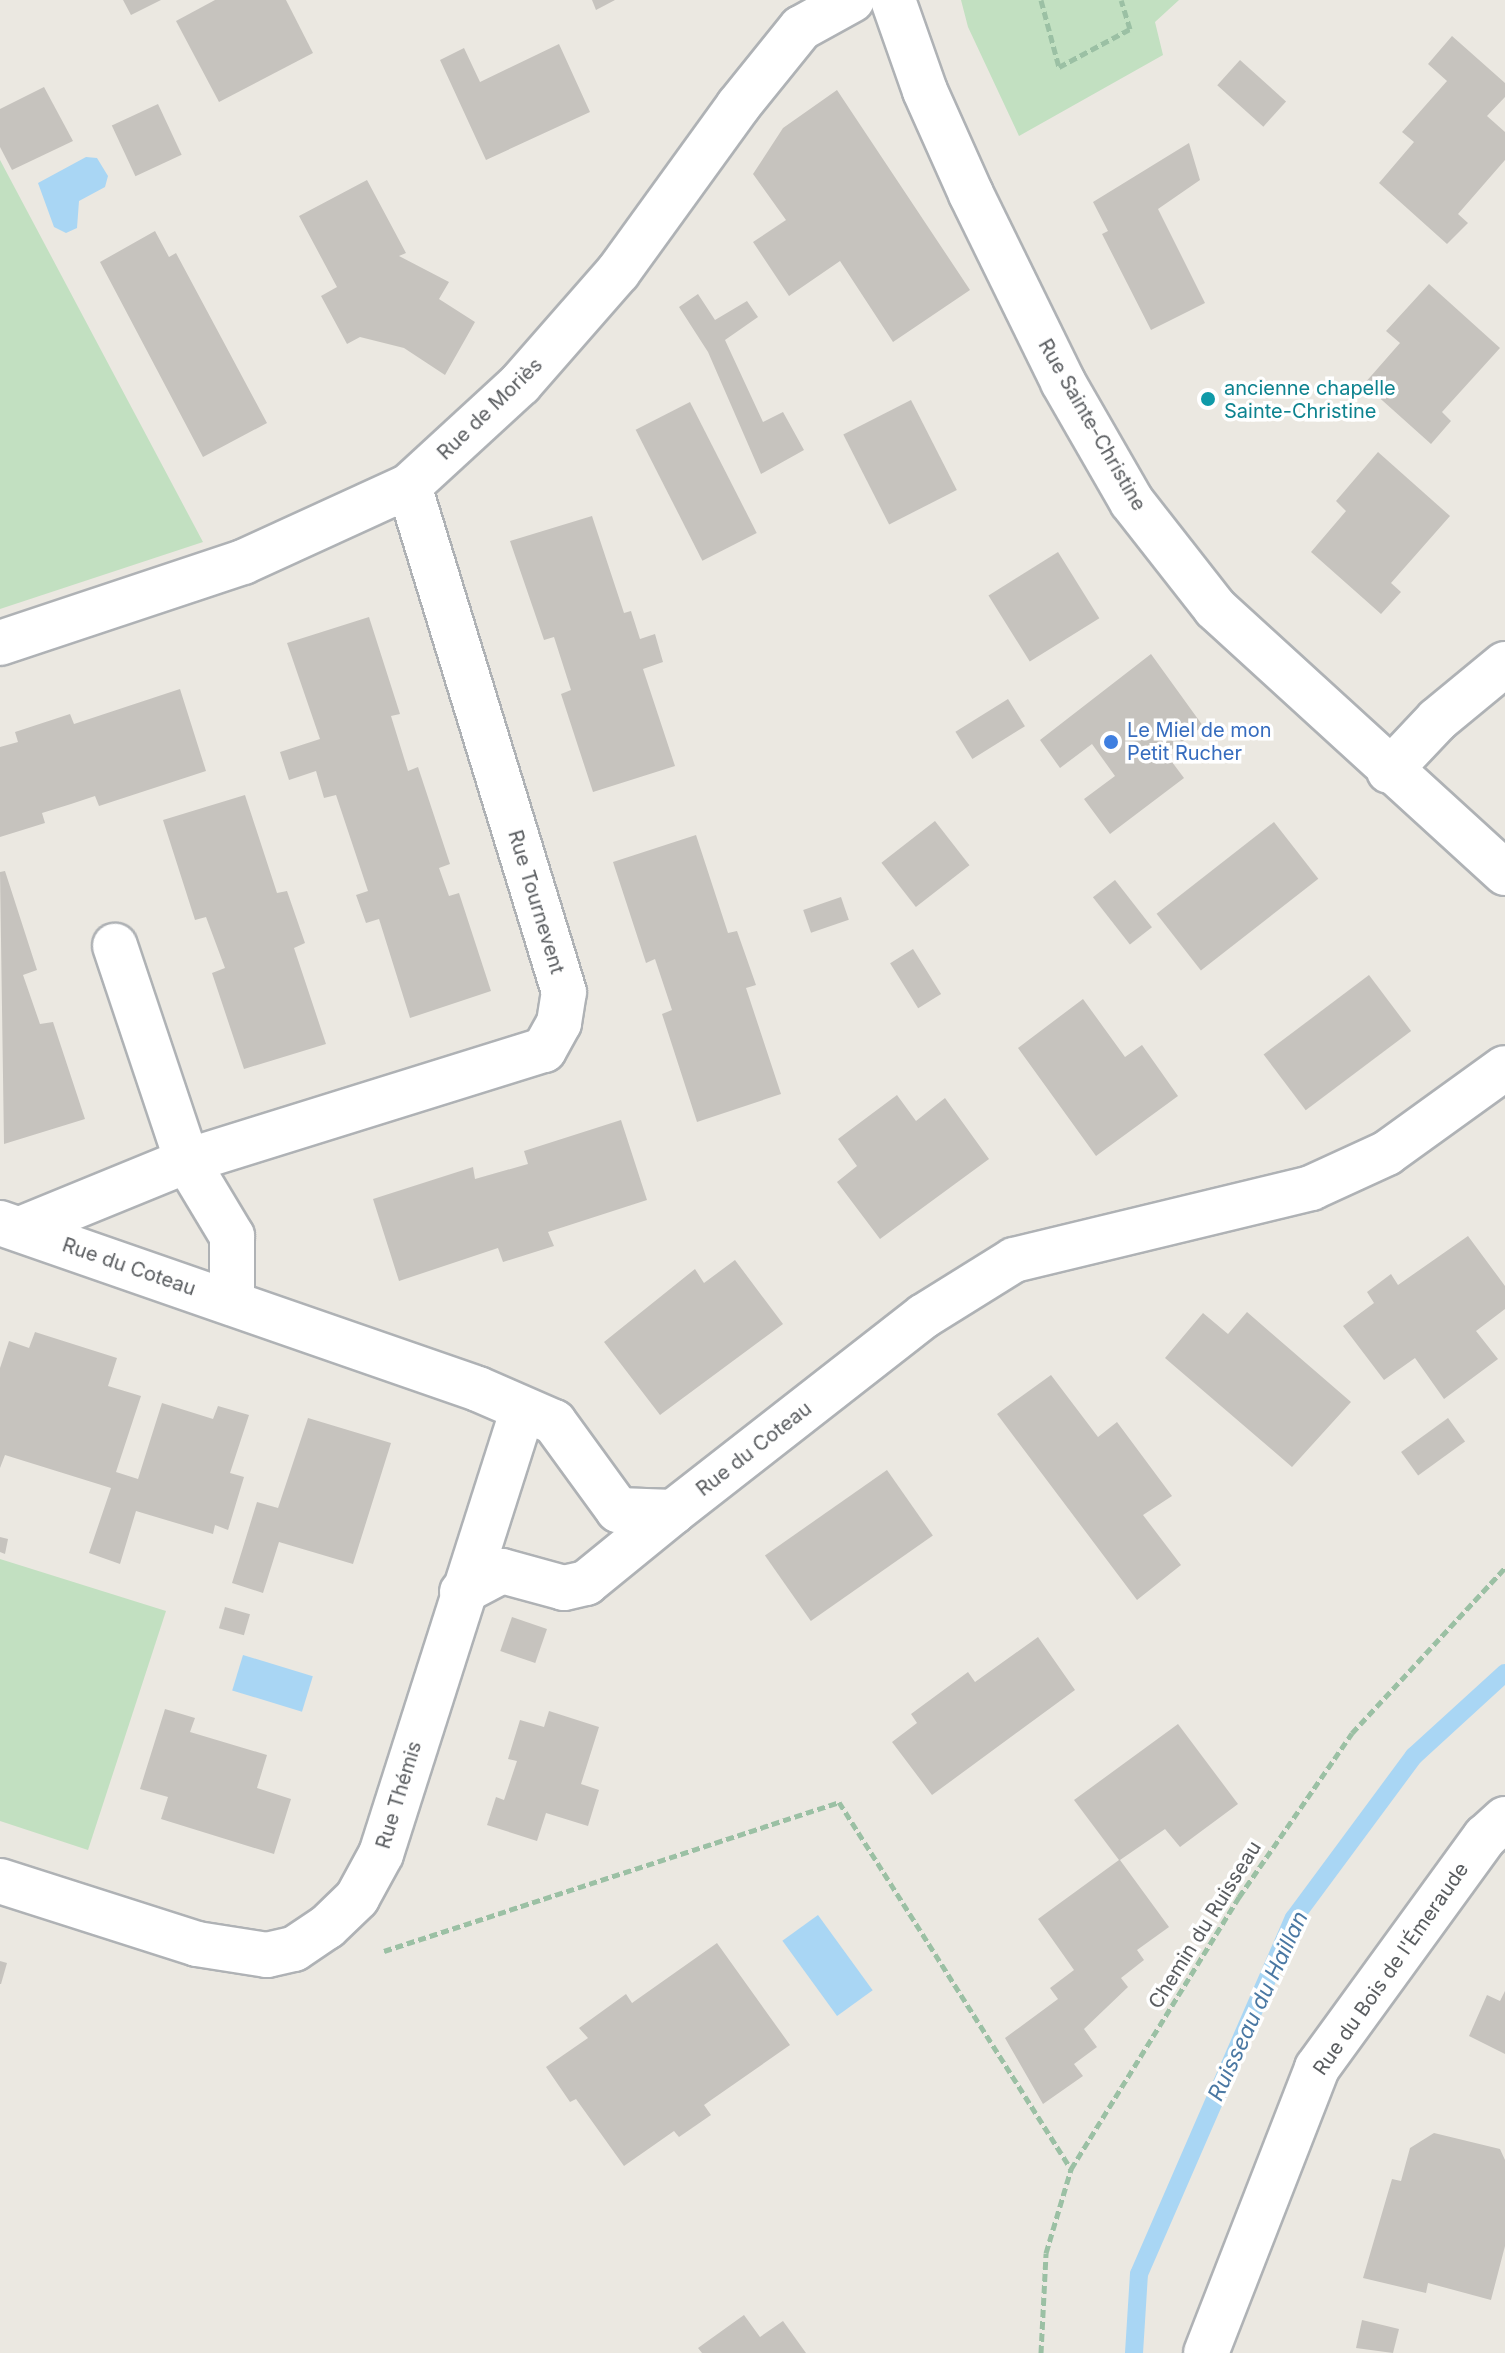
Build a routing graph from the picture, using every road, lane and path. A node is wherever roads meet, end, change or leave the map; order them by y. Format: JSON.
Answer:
{"nodes":[{"id":1,"x":852,"y":0,"type":"edge"},
{"id":2,"x":893,"y":0,"type":"edge"},
{"id":3,"x":1041,"y":0,"type":"edge"},
{"id":4,"x":1121,"y":0,"type":"edge"},
{"id":5,"x":409,"y":486,"type":"junction"},
{"id":6,"x":0,"y":643,"type":"edge"},
{"id":7,"x":1505,"y":664,"type":"edge"},
{"id":8,"x":1389,"y":771,"type":"junction"},
{"id":9,"x":1505,"y":873,"type":"edge"},
{"id":10,"x":115,"y":946,"type":"dead end"},
{"id":11,"x":1505,"y":1068,"type":"edge"},
{"id":12,"x":187,"y":1161,"type":"junction"},
{"id":13,"x":10,"y":1226,"type":"edge"},
{"id":14,"x":232,"y":1303,"type":"junction"},
{"id":15,"x":522,"y":1412,"type":"junction"},
{"id":16,"x":673,"y":1512,"type":"junction"},
{"id":17,"x":1505,"y":1568,"type":"edge"},
{"id":18,"x":462,"y":1592,"type":"junction"},
{"id":19,"x":1505,"y":1819,"type":"edge"},
{"id":20,"x":0,"y":1881,"type":"edge"},
{"id":21,"x":343,"y":1911,"type":"junction"},
{"id":22,"x":1071,"y":2169,"type":"junction"},
{"id":23,"x":1041,"y":2353,"type":"edge"},
{"id":24,"x":1206,"y":2353,"type":"edge"}],
"edges":[{"from":1,"to":5,"type":"street","name":"Rue de Moriès"},
{"from":2,"to":8,"type":"street","name":"Rue Sainte-Christine"},
{"from":3,"to":4,"type":"path"},
{"from":5,"to":6,"type":"street","name":"Rue de Moriès"},
{"from":5,"to":12,"type":"street","name":"Rue Tournevent"},
{"from":7,"to":8,"type":"street"},
{"from":8,"to":9,"type":"street","name":"Rue Sainte-Christine"},
{"from":10,"to":12,"type":"street"},
{"from":11,"to":16,"type":"street","name":"Rue du Coteau"},
{"from":12,"to":13,"type":"street","name":"Rue Tournevent"},
{"from":12,"to":14,"type":"street"},
{"from":13,"to":14,"type":"street","name":"Rue du Coteau"},
{"from":14,"to":15,"type":"street","name":"Rue du Coteau"},
{"from":15,"to":16,"type":"street","name":"Rue du Coteau"},
{"from":15,"to":18,"type":"street","name":"Rue Thémis"},
{"from":16,"to":18,"type":"street"},
{"from":17,"to":22,"type":"path","name":"Chemin du Ruisseau"},
{"from":18,"to":21,"type":"street","name":"Rue Thémis"},
{"from":19,"to":24,"type":"street","name":"Rue du Bois de l'Émeraude"},
{"from":20,"to":21,"type":"street","name":"Rue Thémis"},
{"from":21,"to":22,"type":"path"},
{"from":22,"to":23,"type":"path","name":"Chemin du Ruisseau"}]}
